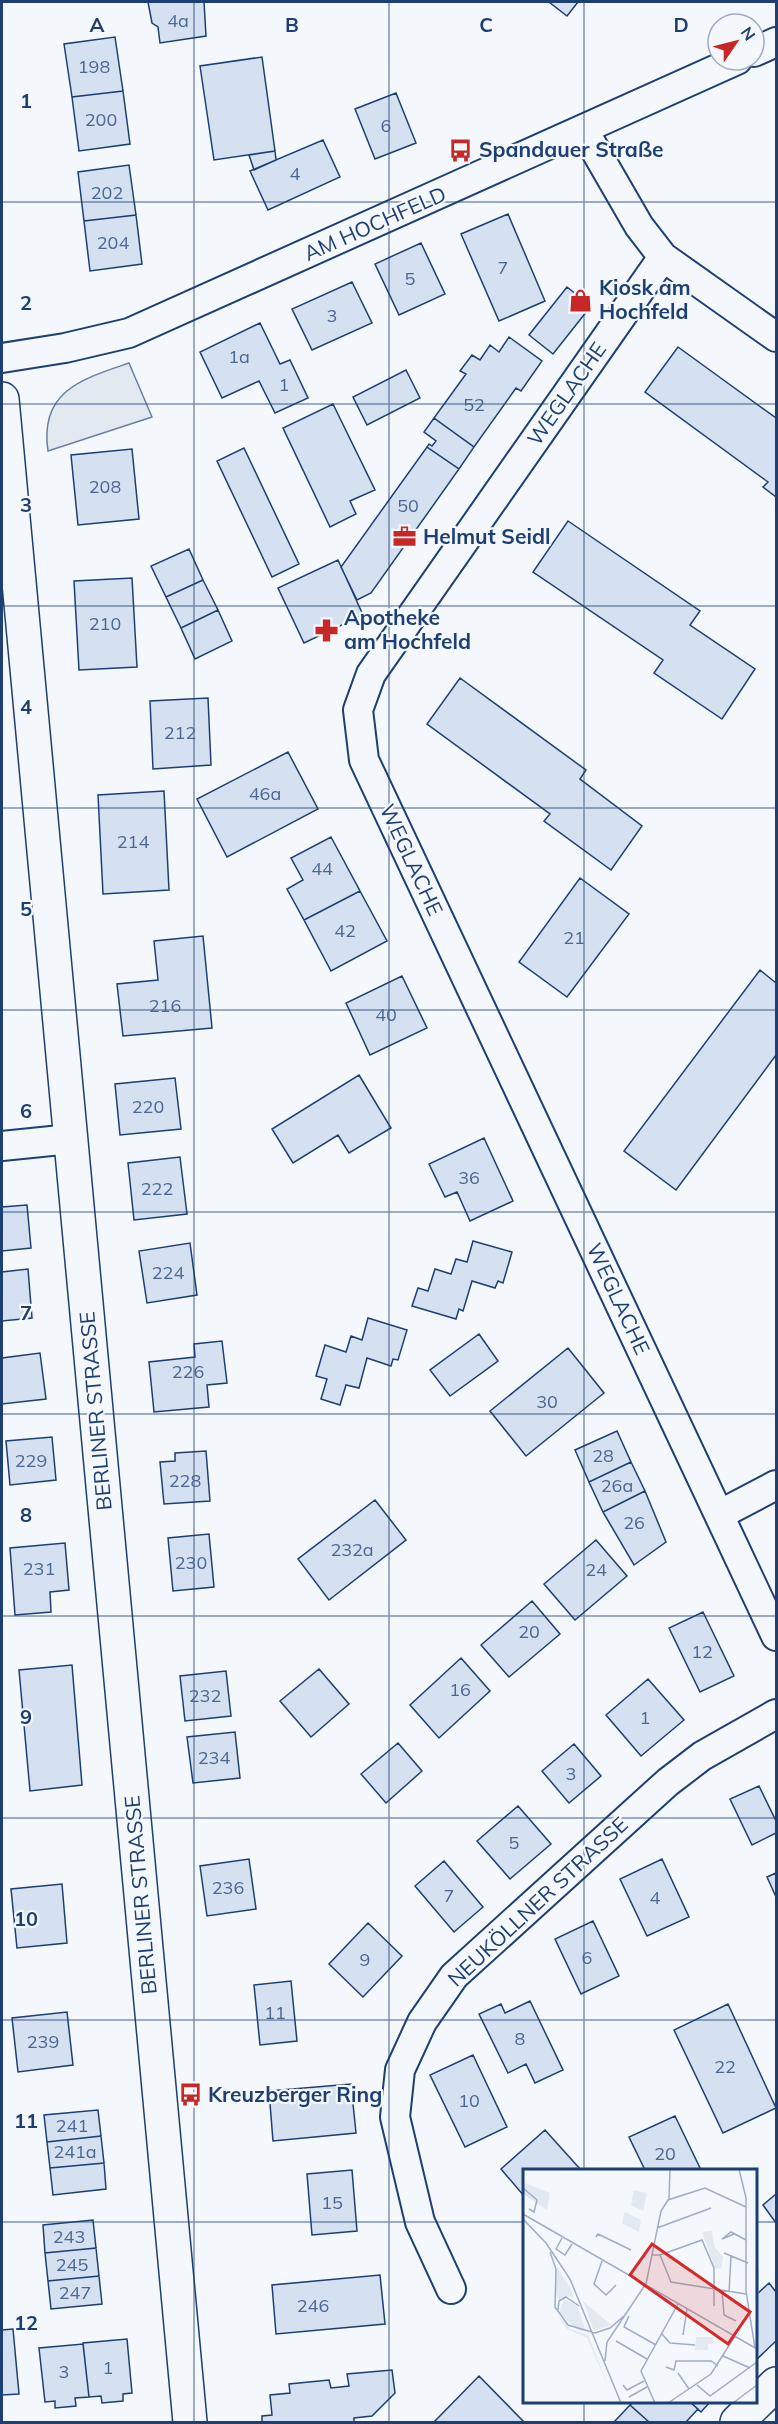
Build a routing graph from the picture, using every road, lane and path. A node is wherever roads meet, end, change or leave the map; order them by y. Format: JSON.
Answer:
{"nodes":[{"id":1,"x":710,"y":72,"type":"edge"},
{"id":2,"x":583,"y":129,"type":"junction"},
{"id":3,"x":663,"y":257,"type":"junction"},
{"id":4,"x":777,"y":337,"type":"edge"},
{"id":5,"x":2,"y":358,"type":"edge"},
{"id":6,"x":2,"y":399,"type":"edge"},
{"id":7,"x":71,"y":1139,"type":"junction"},
{"id":8,"x":2,"y":1146,"type":"edge"},
{"id":9,"x":777,"y":1485,"type":"edge"},
{"id":10,"x":719,"y":1515,"type":"junction"},
{"id":11,"x":777,"y":1636,"type":"edge"},
{"id":12,"x":777,"y":1714,"type":"edge"},
{"id":13,"x":451,"y":2289,"type":"dead end"},
{"id":14,"x":777,"y":2384,"type":"edge"},
{"id":15,"x":190,"y":2422,"type":"edge"},
{"id":16,"x":737,"y":2422,"type":"edge"}],
"edges":[{"from":1,"to":2,"type":"street","name":"AM HOCHFELD"},
{"from":2,"to":3,"type":"street"},
{"from":2,"to":5,"type":"street","name":"AM HOCHFELD"},
{"from":3,"to":4,"type":"street"},
{"from":3,"to":10,"type":"street","name":"WEGLACHE"},
{"from":6,"to":7,"type":"street","name":"BERLINER STRASSE"},
{"from":7,"to":8,"type":"street"},
{"from":7,"to":15,"type":"street","name":"BERLINER STRASSE"},
{"from":9,"to":10,"type":"street"},
{"from":10,"to":11,"type":"street","name":"WEGLACHE"},
{"from":12,"to":13,"type":"street","name":"NEUKÖLLNER STRASSE"},
{"from":14,"to":16,"type":"street"}]}
